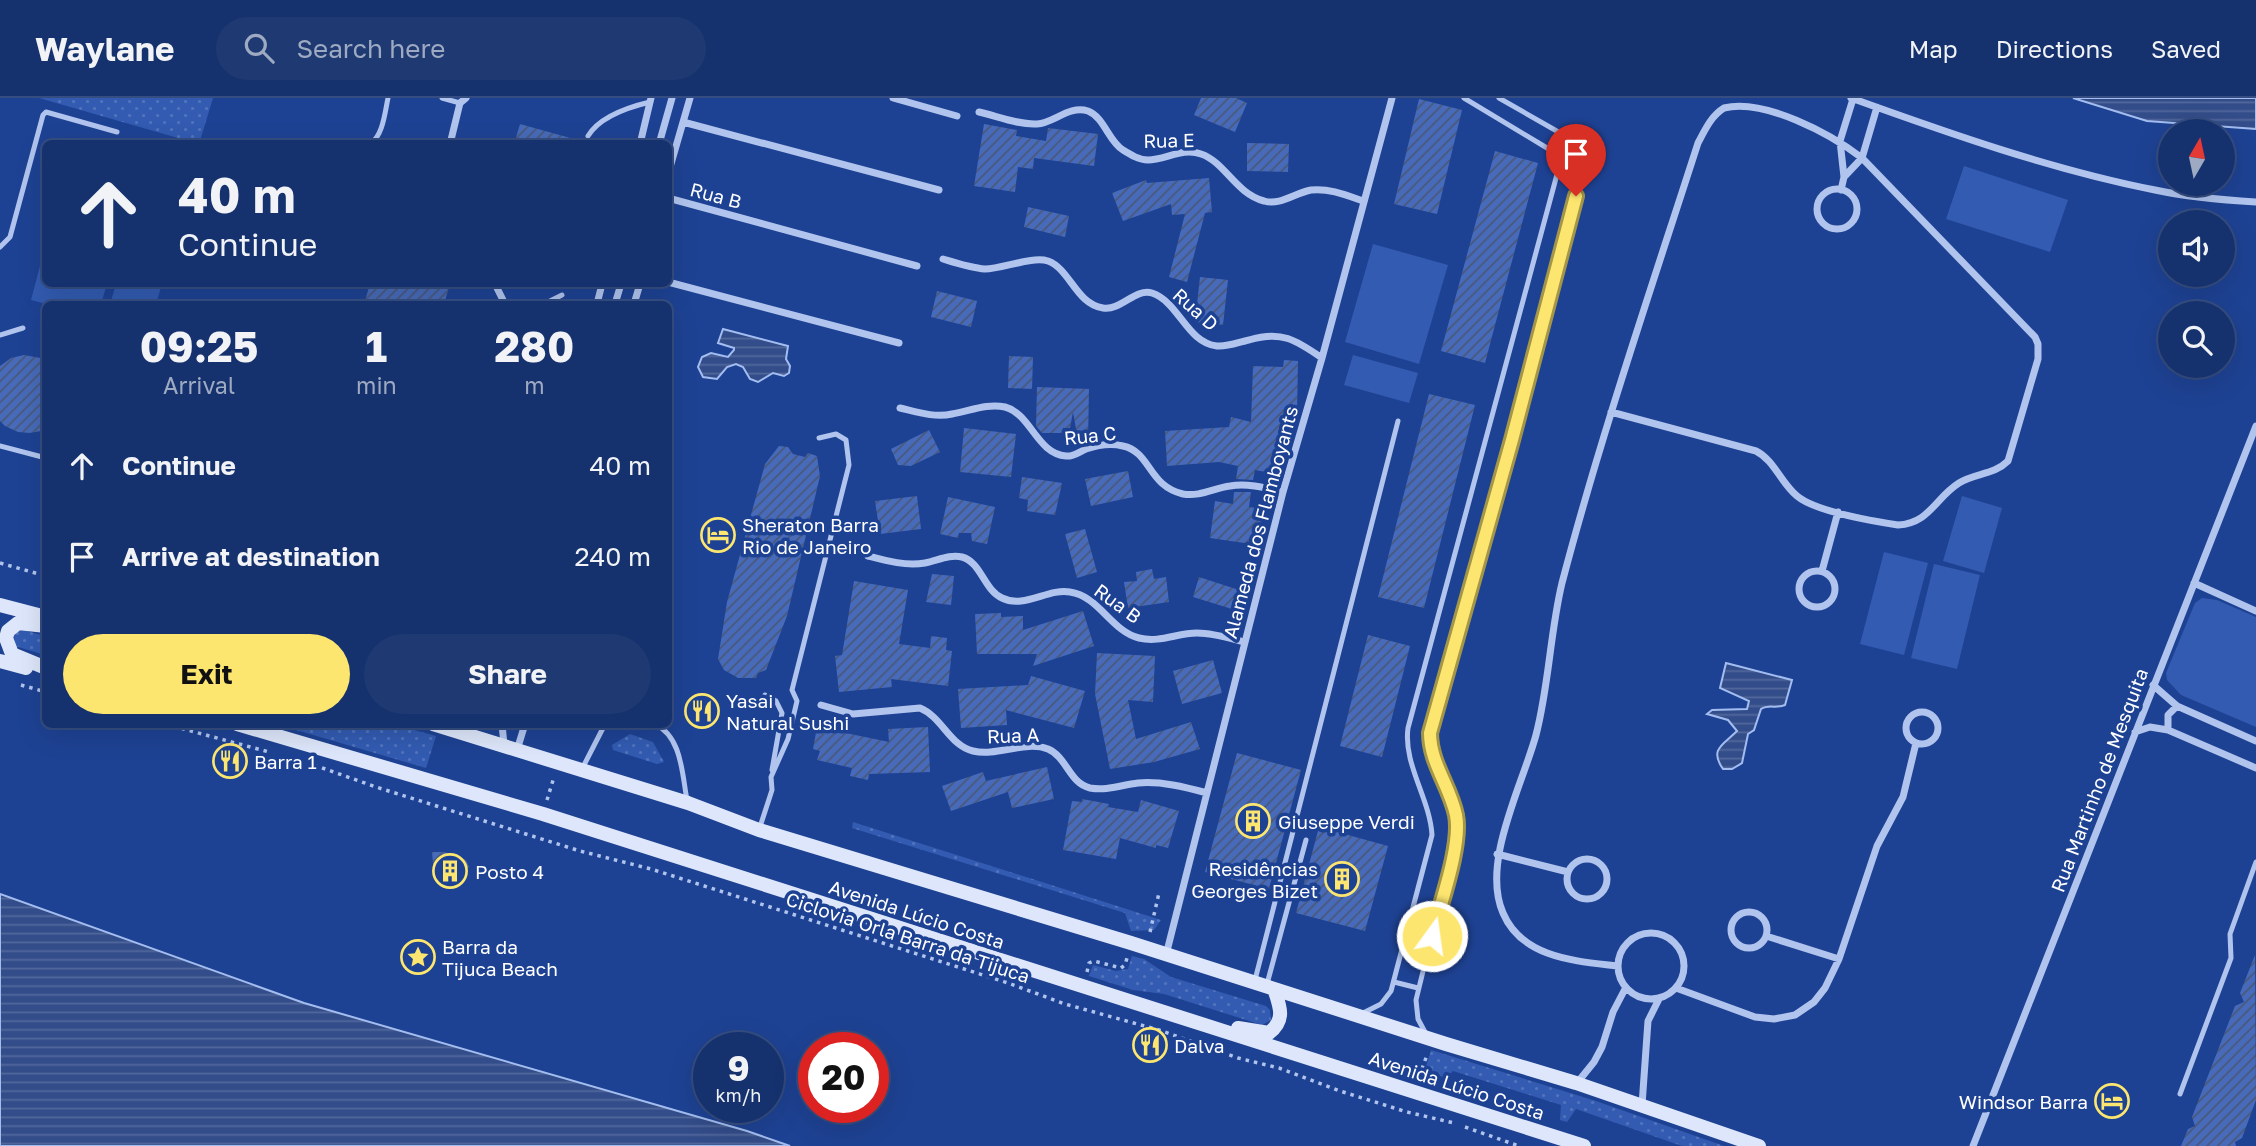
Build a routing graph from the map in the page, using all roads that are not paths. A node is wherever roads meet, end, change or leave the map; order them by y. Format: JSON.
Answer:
{"nodes":[{"id":1,"x":388,"y":98,"type":"edge"},
{"id":2,"x":442,"y":98,"type":"edge"},
{"id":3,"x":672,"y":98,"type":"edge"},
{"id":4,"x":690,"y":98,"type":"edge"},
{"id":5,"x":893,"y":98,"type":"edge"},
{"id":6,"x":1392,"y":98,"type":"edge"},
{"id":7,"x":1464,"y":98,"type":"edge"},
{"id":8,"x":1499,"y":98,"type":"edge"},
{"id":9,"x":1852,"y":98,"type":"edge"},
{"id":10,"x":650,"y":100,"type":"edge"},
{"id":11,"x":463,"y":101,"type":"edge"},
{"id":12,"x":1877,"y":107,"type":"junction"},
{"id":13,"x":979,"y":112,"type":"dead end"},
{"id":14,"x":957,"y":116,"type":"dead end"},
{"id":15,"x":684,"y":121,"type":"junction"},
{"id":16,"x":117,"y":132,"type":"dead end"},
{"id":17,"x":588,"y":136,"type":"dead end"},
{"id":18,"x":376,"y":140,"type":"edge"},
{"id":19,"x":451,"y":140,"type":"edge"},
{"id":20,"x":641,"y":140,"type":"edge"},
{"id":21,"x":660,"y":140,"type":"edge"},
{"id":22,"x":1840,"y":141,"type":"junction"},
{"id":23,"x":1862,"y":158,"type":"junction"},
{"id":24,"x":672,"y":161,"type":"edge"},
{"id":25,"x":1844,"y":177,"type":"junction"},
{"id":26,"x":939,"y":190,"type":"dead end"},
{"id":27,"x":1841,"y":190,"type":"junction"},
{"id":28,"x":672,"y":199,"type":"edge"},
{"id":29,"x":1363,"y":201,"type":"junction"},
{"id":30,"x":2256,"y":202,"type":"edge"},
{"id":31,"x":0,"y":247,"type":"edge"},
{"id":32,"x":943,"y":259,"type":"dead end"},
{"id":33,"x":917,"y":266,"type":"dead end"},
{"id":34,"x":672,"y":283,"type":"edge"},
{"id":35,"x":562,"y":295,"type":"dead end"},
{"id":36,"x":550,"y":301,"type":"edge"},
{"id":37,"x":23,"y":328,"type":"dead end"},
{"id":38,"x":0,"y":335,"type":"edge"},
{"id":39,"x":899,"y":343,"type":"dead end"},
{"id":40,"x":1322,"y":358,"type":"junction"},
{"id":41,"x":900,"y":408,"type":"dead end"},
{"id":42,"x":1611,"y":412,"type":"junction"},
{"id":43,"x":1398,"y":421,"type":"dead end"},
{"id":44,"x":2256,"y":426,"type":"edge"},
{"id":45,"x":820,"y":438,"type":"dead end"},
{"id":46,"x":0,"y":446,"type":"edge"},
{"id":47,"x":42,"y":456,"type":"edge"},
{"id":48,"x":1283,"y":492,"type":"junction"},
{"id":49,"x":1838,"y":512,"type":"junction"},
{"id":50,"x":868,"y":556,"type":"dead end"},
{"id":51,"x":1822,"y":571,"type":"junction"},
{"id":52,"x":2194,"y":583,"type":"junction"},
{"id":53,"x":0,"y":605,"type":"edge"},
{"id":54,"x":2256,"y":611,"type":"edge"},
{"id":55,"x":42,"y":616,"type":"edge"},
{"id":56,"x":42,"y":626,"type":"edge"},
{"id":57,"x":1244,"y":642,"type":"junction"},
{"id":58,"x":0,"y":661,"type":"edge"},
{"id":59,"x":42,"y":668,"type":"edge"},
{"id":60,"x":42,"y":669,"type":"edge"},
{"id":61,"x":2153,"y":685,"type":"junction"},
{"id":62,"x":765,"y":695,"type":"dead end"},
{"id":63,"x":821,"y":705,"type":"dead end"},
{"id":64,"x":2177,"y":706,"type":"junction"},
{"id":65,"x":251,"y":728,"type":"edge"},
{"id":66,"x":464,"y":728,"type":"edge"},
{"id":67,"x":504,"y":728,"type":"edge"},
{"id":68,"x":523,"y":728,"type":"edge"},
{"id":69,"x":603,"y":728,"type":"edge"},
{"id":70,"x":662,"y":728,"type":"edge"},
{"id":71,"x":2168,"y":730,"type":"junction"},
{"id":72,"x":2135,"y":732,"type":"junction"},
{"id":73,"x":2256,"y":741,"type":"edge"},
{"id":74,"x":1916,"y":743,"type":"junction"},
{"id":75,"x":511,"y":748,"type":"junction"},
{"id":76,"x":2256,"y":768,"type":"edge"},
{"id":77,"x":582,"y":769,"type":"junction"},
{"id":78,"x":771,"y":777,"type":"junction"},
{"id":79,"x":1207,"y":793,"type":"junction"},
{"id":80,"x":688,"y":803,"type":"junction"},
{"id":81,"x":759,"y":830,"type":"junction"},
{"id":82,"x":1306,"y":839,"type":"dead end"},
{"id":83,"x":1497,"y":854,"type":"junction"},
{"id":84,"x":2256,"y":862,"type":"edge"},
{"id":85,"x":1568,"y":873,"type":"junction"},
{"id":86,"x":1766,"y":936,"type":"junction"},
{"id":87,"x":1166,"y":955,"type":"junction"},
{"id":88,"x":1839,"y":959,"type":"junction"},
{"id":89,"x":1617,"y":966,"type":"junction"},
{"id":90,"x":1394,"y":982,"type":"junction"},
{"id":91,"x":1265,"y":986,"type":"junction"},
{"id":92,"x":1418,"y":988,"type":"junction"},
{"id":93,"x":1676,"y":988,"type":"junction"},
{"id":94,"x":1625,"y":989,"type":"junction"},
{"id":95,"x":1659,"y":999,"type":"junction"},
{"id":96,"x":1357,"y":1016,"type":"junction"},
{"id":97,"x":1189,"y":1020,"type":"junction"},
{"id":98,"x":1428,"y":1039,"type":"junction"},
{"id":99,"x":1576,"y":1083,"type":"junction"},
{"id":100,"x":2180,"y":1094,"type":"dead end"},
{"id":101,"x":1642,"y":1105,"type":"junction"},
{"id":102,"x":1584,"y":1146,"type":"edge"},
{"id":103,"x":1759,"y":1146,"type":"edge"},
{"id":104,"x":1973,"y":1146,"type":"edge"}],
"edges":[{"from":1,"to":18,"type":"lane"},
{"from":2,"to":11,"type":"lane"},
{"from":3,"to":21,"type":"street"},
{"from":4,"to":15,"type":"street"},
{"from":5,"to":14,"type":"street"},
{"from":6,"to":29,"type":"street","name":"Alameda dos Flamboyants"},
{"from":7,"to":90,"type":"lane"},
{"from":8,"to":92,"type":"lane"},
{"from":9,"to":12,"type":"street"},
{"from":9,"to":22,"type":"street"},
{"from":10,"to":17,"type":"lane"},
{"from":10,"to":20,"type":"street"},
{"from":11,"to":19,"type":"street"},
{"from":12,"to":23,"type":"street"},
{"from":12,"to":30,"type":"street"},
{"from":13,"to":29,"type":"street","name":"Rua E"},
{"from":15,"to":24,"type":"street"},
{"from":15,"to":26,"type":"street"},
{"from":16,"to":31,"type":"lane"},
{"from":22,"to":23,"type":"street"},
{"from":22,"to":25,"type":"street"},
{"from":22,"to":42,"type":"street"},
{"from":23,"to":25,"type":"street"},
{"from":23,"to":49,"type":"street"},
{"from":25,"to":27,"type":"street"},
{"from":27,"to":27,"type":"street"},
{"from":28,"to":33,"type":"street","name":"Rua B"},
{"from":29,"to":40,"type":"street","name":"Alameda dos Flamboyants"},
{"from":32,"to":40,"type":"street","name":"Rua D"},
{"from":34,"to":39,"type":"street"},
{"from":35,"to":36,"type":"lane"},
{"from":37,"to":38,"type":"lane"},
{"from":40,"to":48,"type":"street","name":"Alameda dos Flamboyants"},
{"from":41,"to":48,"type":"street","name":"Rua C"},
{"from":42,"to":49,"type":"street"},
{"from":42,"to":83,"type":"street"},
{"from":43,"to":91,"type":"lane"},
{"from":44,"to":52,"type":"street","name":"Rua Martinho de Mesquita"},
{"from":45,"to":78,"type":"lane"},
{"from":46,"to":47,"type":"lane"},
{"from":48,"to":57,"type":"street","name":"Alameda dos Flamboyants"},
{"from":49,"to":51,"type":"street"},
{"from":50,"to":57,"type":"street","name":"Rua B"},
{"from":51,"to":51,"type":"street"},
{"from":52,"to":54,"type":"street"},
{"from":52,"to":61,"type":"street","name":"Rua Martinho de Mesquita"},
{"from":53,"to":55,"type":"main road"},
{"from":56,"to":59,"type":"main road"},
{"from":57,"to":79,"type":"street","name":"Alameda dos Flamboyants"},
{"from":58,"to":60,"type":"main road"},
{"from":61,"to":64,"type":"street"},
{"from":61,"to":72,"type":"street","name":"Rua Martinho de Mesquita"},
{"from":62,"to":78,"type":"lane"},
{"from":63,"to":79,"type":"street","name":"Rua A"},
{"from":64,"to":71,"type":"street"},
{"from":64,"to":73,"type":"street"},
{"from":65,"to":97,"type":"main road","name":"Avenida Lúcio Costa"},
{"from":66,"to":75,"type":"main road","name":"Avenida Lúcio Costa"},
{"from":67,"to":75,"type":"street"},
{"from":68,"to":75,"type":"street"},
{"from":69,"to":77,"type":"lane"},
{"from":70,"to":80,"type":"lane"},
{"from":71,"to":72,"type":"street"},
{"from":71,"to":76,"type":"street"},
{"from":72,"to":104,"type":"street","name":"Rua Martinho de Mesquita"},
{"from":74,"to":74,"type":"street"},
{"from":74,"to":88,"type":"street"},
{"from":75,"to":77,"type":"main road","name":"Avenida Lúcio Costa"},
{"from":77,"to":80,"type":"main road","name":"Avenida Lúcio Costa"},
{"from":78,"to":81,"type":"lane"},
{"from":79,"to":87,"type":"street","name":"Alameda dos Flamboyants"},
{"from":80,"to":81,"type":"main road","name":"Avenida Lúcio Costa"},
{"from":81,"to":87,"type":"main road","name":"Avenida Lúcio Costa"},
{"from":82,"to":91,"type":"lane"},
{"from":83,"to":85,"type":"street"},
{"from":83,"to":89,"type":"street"},
{"from":84,"to":100,"type":"lane"},
{"from":85,"to":85,"type":"street"},
{"from":86,"to":86,"type":"street"},
{"from":86,"to":88,"type":"street"},
{"from":87,"to":91,"type":"main road","name":"Avenida Lúcio Costa"},
{"from":88,"to":93,"type":"street"},
{"from":89,"to":93,"type":"street"},
{"from":89,"to":94,"type":"street"},
{"from":90,"to":92,"type":"lane"},
{"from":90,"to":96,"type":"lane"},
{"from":91,"to":96,"type":"main road","name":"Avenida Lúcio Costa"},
{"from":91,"to":97,"type":"main road"},
{"from":92,"to":98,"type":"lane"},
{"from":93,"to":95,"type":"street"},
{"from":94,"to":95,"type":"street"},
{"from":94,"to":99,"type":"street"},
{"from":95,"to":101,"type":"street"},
{"from":96,"to":98,"type":"main road","name":"Avenida Lúcio Costa"},
{"from":97,"to":102,"type":"main road","name":"Avenida Lúcio Costa"},
{"from":98,"to":99,"type":"main road","name":"Avenida Lúcio Costa"},
{"from":99,"to":101,"type":"main road","name":"Avenida Lúcio Costa"},
{"from":101,"to":103,"type":"main road","name":"Avenida Lúcio Costa"}]}
